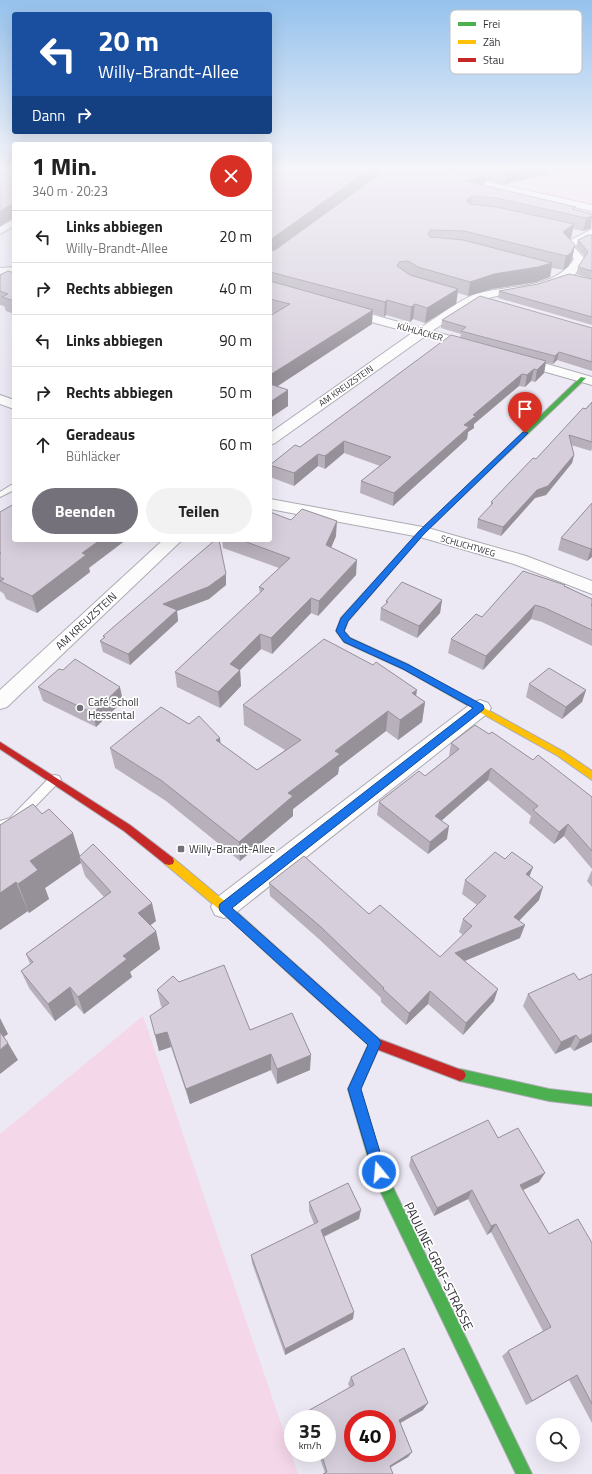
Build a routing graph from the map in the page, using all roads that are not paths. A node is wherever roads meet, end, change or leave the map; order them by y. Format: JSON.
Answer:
{"nodes":[{"id":1,"x":586,"y":237,"type":"edge"},
{"id":2,"x":12,"y":270,"type":"edge"},
{"id":3,"x":0,"y":271,"type":"edge"},
{"id":4,"x":550,"y":272,"type":"edge"},
{"id":5,"x":565,"y":276,"type":"junction"},
{"id":6,"x":579,"y":280,"type":"edge"},
{"id":7,"x":456,"y":298,"type":"edge"},
{"id":8,"x":474,"y":300,"type":"junction"},
{"id":9,"x":501,"y":304,"type":"edge"},
{"id":10,"x":327,"y":306,"type":"edge"},
{"id":11,"x":422,"y":332,"type":"junction"},
{"id":12,"x":483,"y":350,"type":"edge"},
{"id":13,"x":506,"y":356,"type":"edge"},
{"id":14,"x":587,"y":380,"type":"edge"},
{"id":15,"x":272,"y":439,"type":"edge"},
{"id":16,"x":12,"y":488,"type":"edge"},
{"id":17,"x":0,"y":495,"type":"edge"},
{"id":18,"x":272,"y":504,"type":"edge"},
{"id":19,"x":422,"y":532,"type":"junction"},
{"id":20,"x":171,"y":542,"type":"edge"},
{"id":21,"x":592,"y":588,"type":"edge"},
{"id":22,"x":0,"y":702,"type":"edge"},
{"id":23,"x":480,"y":708,"type":"junction"},
{"id":24,"x":0,"y":745,"type":"edge"},
{"id":25,"x":592,"y":776,"type":"edge"},
{"id":26,"x":55,"y":780,"type":"junction"},
{"id":27,"x":0,"y":826,"type":"edge"},
{"id":28,"x":224,"y":907,"type":"junction"},
{"id":29,"x":375,"y":1043,"type":"junction"},
{"id":30,"x":592,"y":1100,"type":"edge"},
{"id":31,"x":524,"y":1474,"type":"edge"}],
"edges":[{"from":1,"to":5,"type":"street"},
{"from":2,"to":3,"type":"street"},
{"from":4,"to":5,"type":"street"},
{"from":5,"to":6,"type":"street"},
{"from":5,"to":8,"type":"street"},
{"from":7,"to":8,"type":"street"},
{"from":8,"to":9,"type":"street"},
{"from":8,"to":11,"type":"street","name":"AM KREUZSTEIN"},
{"from":10,"to":11,"type":"street","name":"KÜHLÄCKER"},
{"from":11,"to":12,"type":"street","name":"KÜHLÄCKER"},
{"from":11,"to":15,"type":"street","name":"AM KREUZSTEIN"},
{"from":13,"to":14,"type":"street"},
{"from":14,"to":19,"type":"street"},
{"from":16,"to":17,"type":"lane"},
{"from":18,"to":19,"type":"street","name":"SCHLICHTWEG"},
{"from":19,"to":21,"type":"street","name":"SCHLICHTWEG"},
{"from":19,"to":23,"type":"street"},
{"from":20,"to":22,"type":"street","name":"AM KREUZSTEIN"},
{"from":23,"to":25,"type":"street"},
{"from":23,"to":28,"type":"street"},
{"from":24,"to":26,"type":"street"},
{"from":26,"to":27,"type":"lane"},
{"from":26,"to":28,"type":"street"},
{"from":28,"to":29,"type":"street"},
{"from":29,"to":30,"type":"street"},
{"from":29,"to":31,"type":"street","name":"PAULINE-GRAF-STRASSE"}]}
